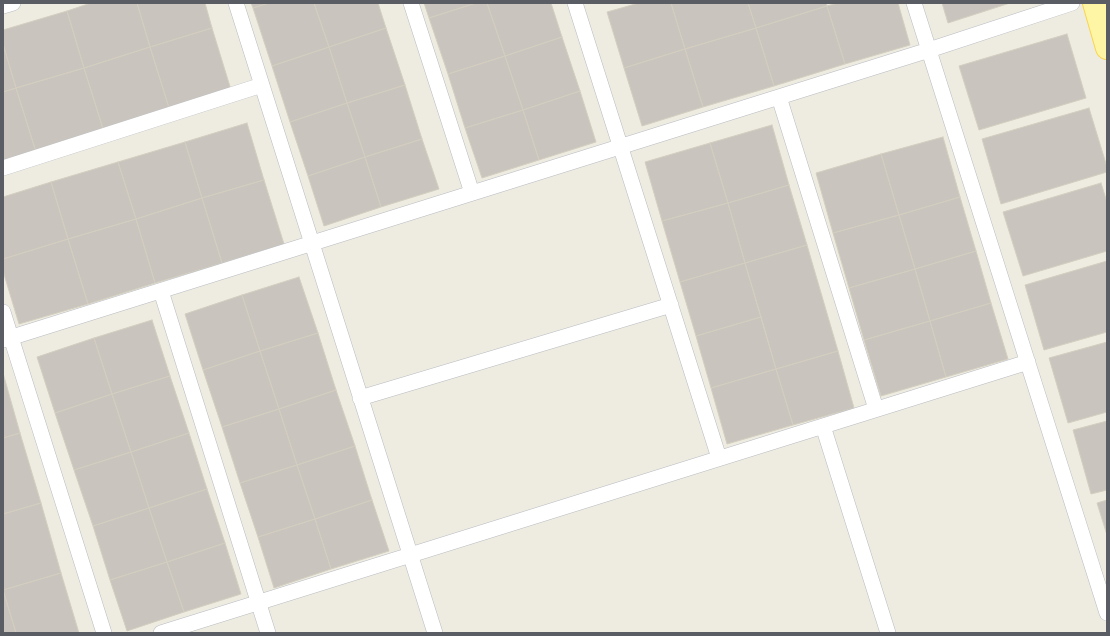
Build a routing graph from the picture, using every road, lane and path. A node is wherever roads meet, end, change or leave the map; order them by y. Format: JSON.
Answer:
{"nodes":[{"id":1,"x":13,"y":3,"type":"edge"},
{"id":2,"x":236,"y":3,"type":"edge"},
{"id":3,"x":411,"y":3,"type":"edge"},
{"id":4,"x":575,"y":3,"type":"edge"},
{"id":5,"x":914,"y":3,"type":"edge"},
{"id":6,"x":1072,"y":3,"type":"edge"},
{"id":7,"x":1094,"y":3,"type":"edge"},
{"id":8,"x":3,"y":6,"type":"edge"},
{"id":9,"x":1107,"y":48,"type":"edge"},
{"id":10,"x":929,"y":50,"type":"junction"},
{"id":11,"x":262,"y":85,"type":"junction"},
{"id":12,"x":779,"y":97,"type":"junction"},
{"id":13,"x":620,"y":146,"type":"junction"},
{"id":14,"x":3,"y":168,"type":"edge"},
{"id":15,"x":472,"y":193,"type":"junction"},
{"id":16,"x":312,"y":243,"type":"junction"},
{"id":17,"x":162,"y":291,"type":"junction"},
{"id":18,"x":670,"y":305,"type":"junction"},
{"id":19,"x":3,"y":312,"type":"edge"},
{"id":20,"x":7,"y":339,"type":"edge"},
{"id":21,"x":1028,"y":362,"type":"junction"},
{"id":22,"x":360,"y":398,"type":"junction"},
{"id":23,"x":876,"y":409,"type":"junction"},
{"id":24,"x":823,"y":426,"type":"junction"},
{"id":25,"x":719,"y":458,"type":"junction"},
{"id":26,"x":410,"y":555,"type":"junction"},
{"id":27,"x":258,"y":602,"type":"junction"},
{"id":28,"x":1107,"y":613,"type":"edge"},
{"id":29,"x":104,"y":633,"type":"edge"},
{"id":30,"x":161,"y":633,"type":"edge"},
{"id":31,"x":268,"y":633,"type":"edge"},
{"id":32,"x":435,"y":633,"type":"edge"},
{"id":33,"x":888,"y":633,"type":"edge"}],
"edges":[{"from":1,"to":8,"type":"street"},
{"from":2,"to":11,"type":"street"},
{"from":3,"to":15,"type":"street"},
{"from":4,"to":13,"type":"street"},
{"from":5,"to":10,"type":"street"},
{"from":6,"to":10,"type":"street"},
{"from":7,"to":9,"type":"main road"},
{"from":10,"to":12,"type":"street"},
{"from":10,"to":21,"type":"street"},
{"from":11,"to":14,"type":"street"},
{"from":11,"to":16,"type":"street"},
{"from":12,"to":13,"type":"street"},
{"from":12,"to":23,"type":"street"},
{"from":13,"to":15,"type":"street"},
{"from":13,"to":18,"type":"street"},
{"from":15,"to":16,"type":"street"},
{"from":16,"to":17,"type":"street"},
{"from":16,"to":22,"type":"street"},
{"from":17,"to":20,"type":"street"},
{"from":17,"to":27,"type":"street"},
{"from":18,"to":22,"type":"street"},
{"from":18,"to":25,"type":"street"},
{"from":19,"to":20,"type":"street"},
{"from":20,"to":29,"type":"street"},
{"from":21,"to":23,"type":"street"},
{"from":21,"to":28,"type":"street"},
{"from":22,"to":26,"type":"street"},
{"from":23,"to":24,"type":"street"},
{"from":24,"to":25,"type":"street"},
{"from":24,"to":33,"type":"street"},
{"from":25,"to":26,"type":"street"},
{"from":26,"to":27,"type":"street"},
{"from":26,"to":32,"type":"street"},
{"from":27,"to":30,"type":"street"},
{"from":27,"to":31,"type":"street"}]}
